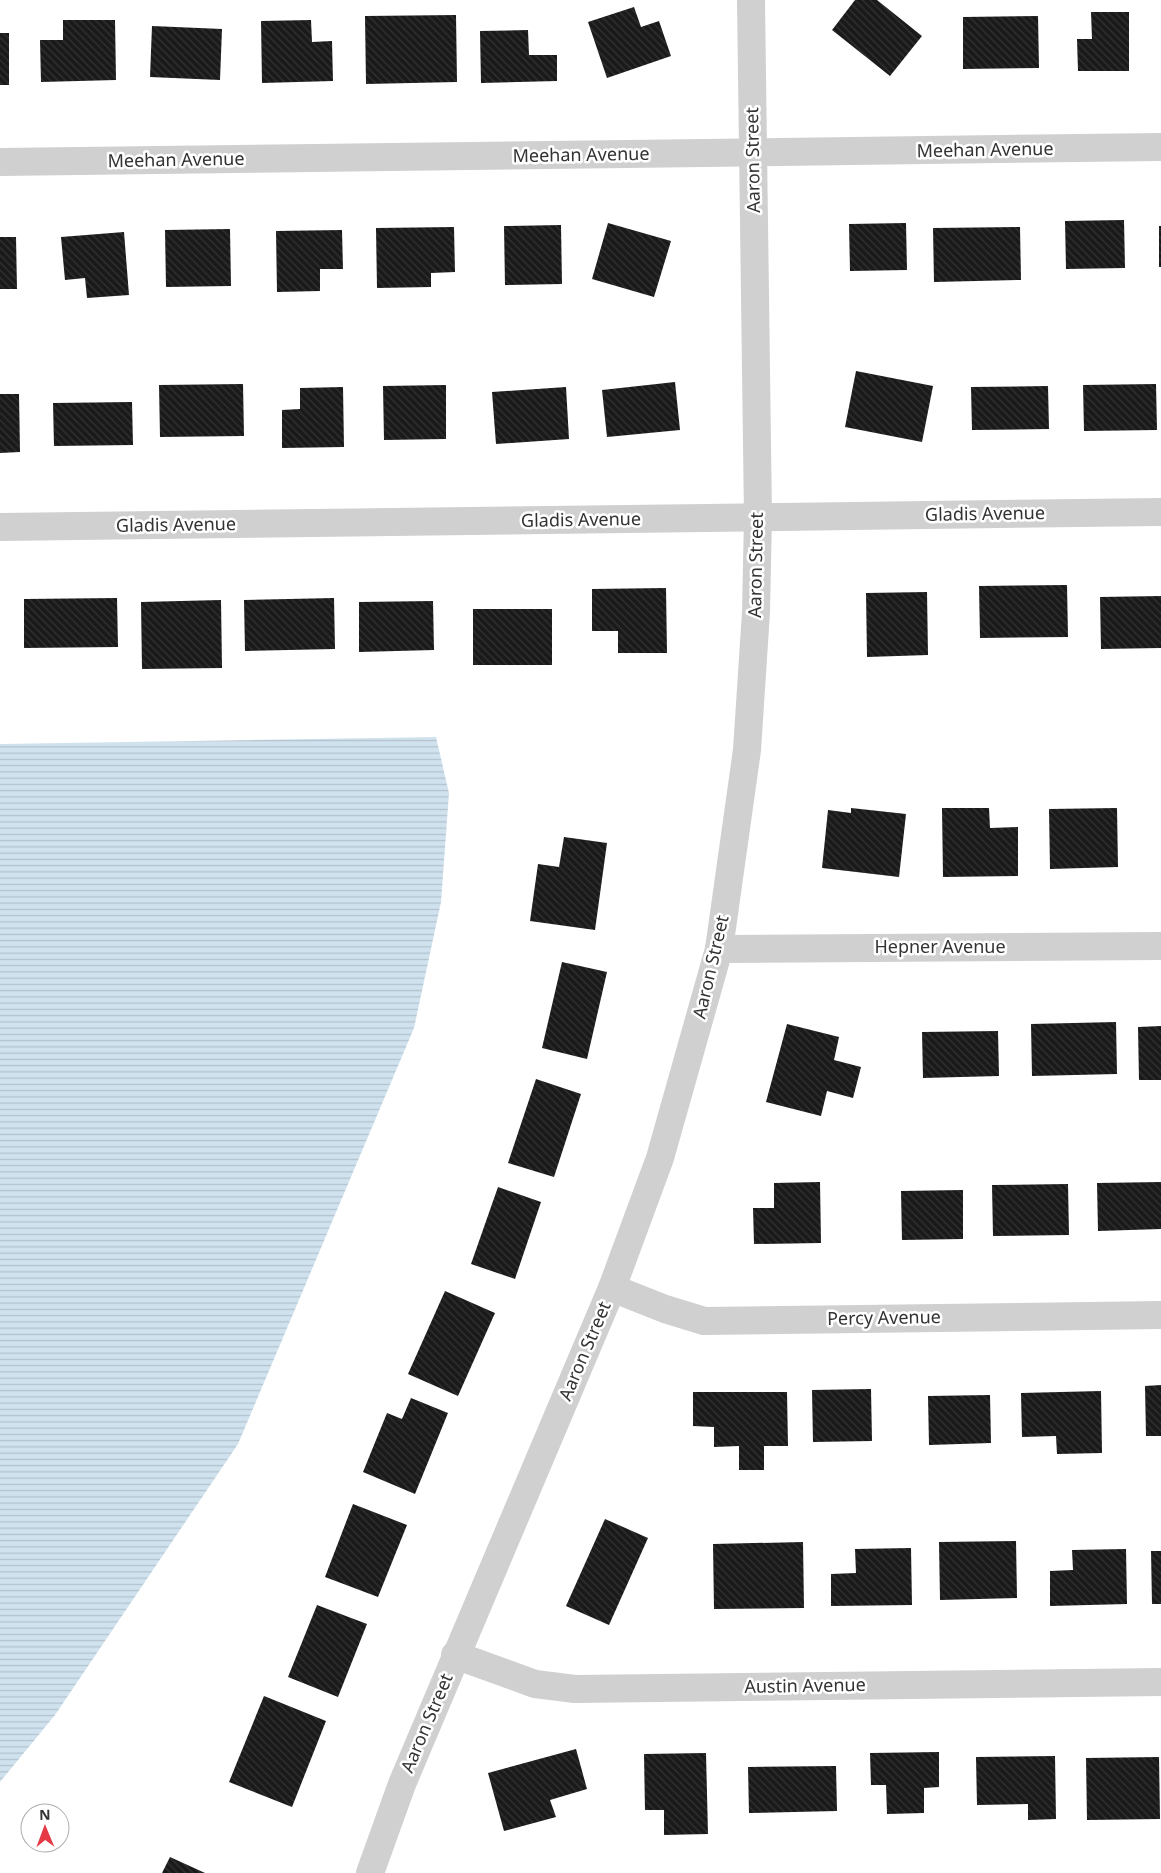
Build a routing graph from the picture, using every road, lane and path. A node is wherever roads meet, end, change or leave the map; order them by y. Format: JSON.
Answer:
{"nodes":[{"id":1,"x":751,"y":0,"type":"edge"},
{"id":2,"x":1161,"y":147,"type":"edge"},
{"id":3,"x":753,"y":153,"type":"junction"},
{"id":4,"x":0,"y":162,"type":"edge"},
{"id":5,"x":1161,"y":512,"type":"edge"},
{"id":6,"x":758,"y":517,"type":"junction"},
{"id":7,"x":0,"y":527,"type":"edge"},
{"id":8,"x":1161,"y":946,"type":"edge"},
{"id":9,"x":719,"y":949,"type":"junction"},
{"id":10,"x":612,"y":1288,"type":"junction"},
{"id":11,"x":1161,"y":1315,"type":"edge"},
{"id":12,"x":455,"y":1655,"type":"junction"},
{"id":13,"x":1161,"y":1682,"type":"edge"},
{"id":14,"x":370,"y":1873,"type":"edge"}],
"edges":[{"from":1,"to":3,"type":"street","name":"Aaron Street"},
{"from":2,"to":3,"type":"street","name":"Meehan Avenue"},
{"from":3,"to":4,"type":"street","name":"Meehan Avenue"},
{"from":3,"to":6,"type":"street","name":"Aaron Street"},
{"from":5,"to":6,"type":"street","name":"Gladis Avenue"},
{"from":6,"to":7,"type":"street","name":"Gladis Avenue"},
{"from":6,"to":9,"type":"street","name":"Aaron Street"},
{"from":8,"to":9,"type":"street","name":"Hepner Avenue"},
{"from":9,"to":10,"type":"street","name":"Aaron Street"},
{"from":10,"to":11,"type":"street","name":"Percy Avenue"},
{"from":10,"to":12,"type":"street","name":"Aaron Street"},
{"from":12,"to":13,"type":"street","name":"Austin Avenue"},
{"from":12,"to":14,"type":"street","name":"Aaron Street"}]}
